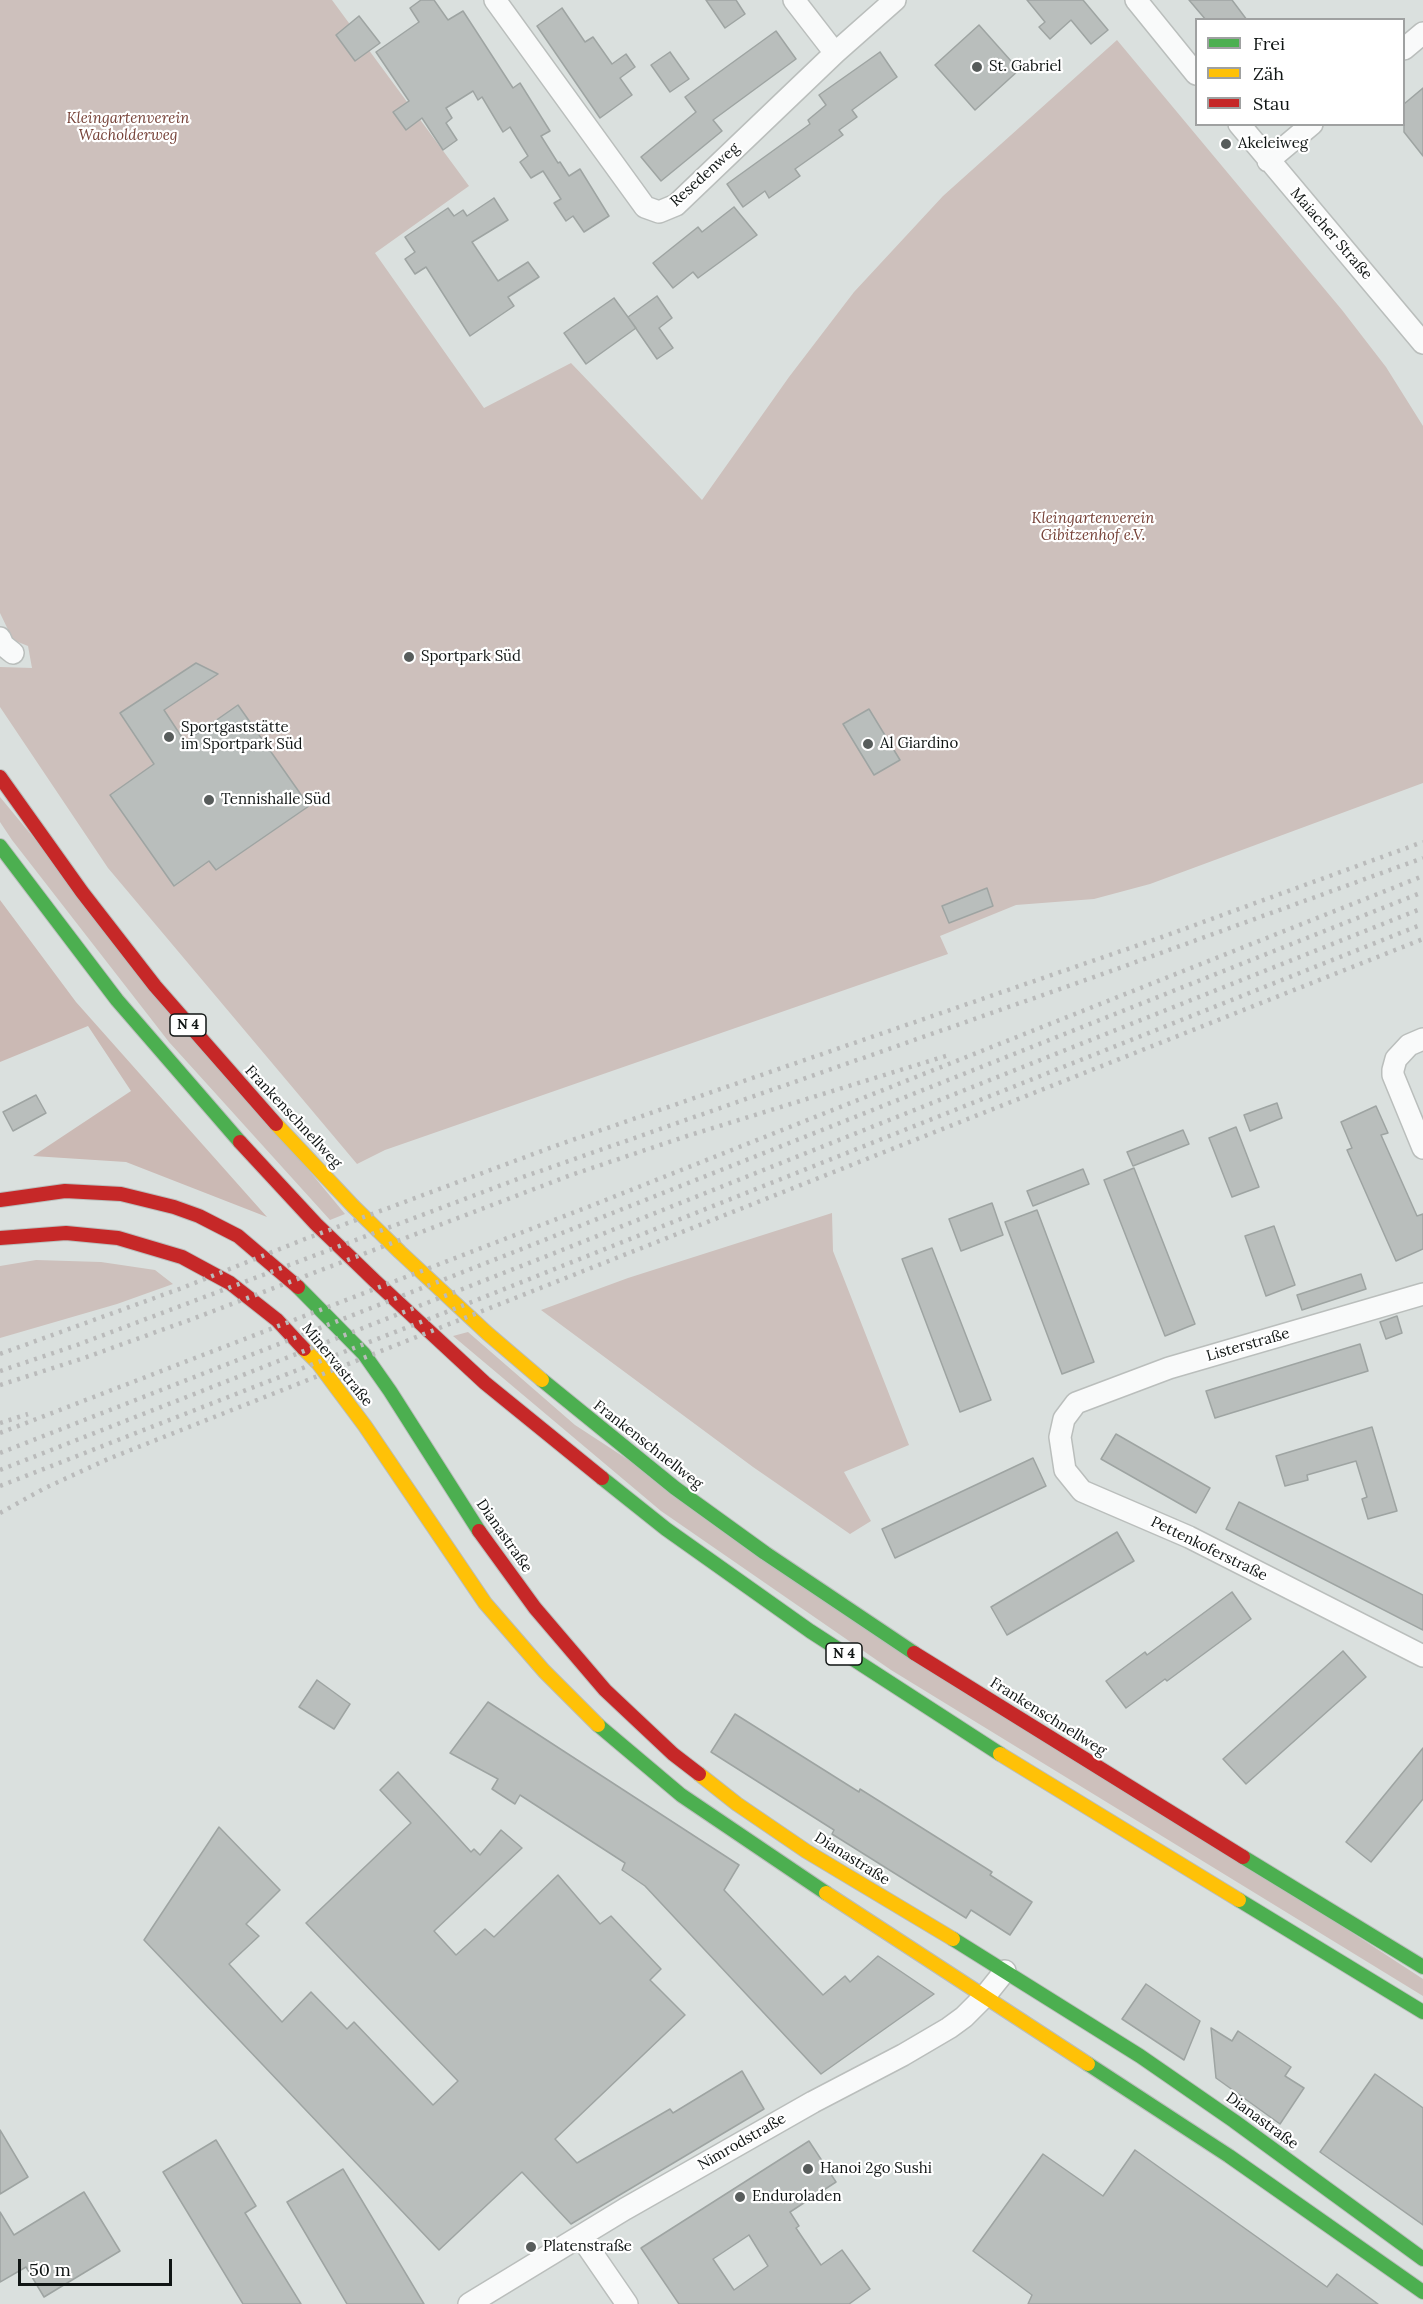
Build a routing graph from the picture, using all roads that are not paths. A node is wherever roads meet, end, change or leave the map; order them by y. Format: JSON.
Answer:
{"nodes":[{"id":1,"x":495,"y":0,"type":"edge"},
{"id":2,"x":794,"y":0,"type":"edge"},
{"id":3,"x":895,"y":0,"type":"edge"},
{"id":4,"x":1136,"y":0,"type":"edge"},
{"id":5,"x":1423,"y":33,"type":"edge"},
{"id":6,"x":1405,"y":48,"type":"edge"},
{"id":7,"x":835,"y":53,"type":"junction"},
{"id":8,"x":1195,"y":72,"type":"edge"},
{"id":9,"x":1241,"y":126,"type":"edge"},
{"id":10,"x":1310,"y":126,"type":"edge"},
{"id":11,"x":1268,"y":161,"type":"junction"},
{"id":12,"x":1423,"y":343,"type":"edge"},
{"id":13,"x":0,"y":777,"type":"edge"},
{"id":14,"x":0,"y":846,"type":"edge"},
{"id":15,"x":1423,"y":1039,"type":"edge"},
{"id":16,"x":1423,"y":1148,"type":"edge"},
{"id":17,"x":0,"y":1200,"type":"edge"},
{"id":18,"x":0,"y":1238,"type":"edge"},
{"id":19,"x":1423,"y":1294,"type":"edge"},
{"id":20,"x":375,"y":1370,"type":"joint"},
{"id":21,"x":1076,"y":1403,"type":"joint"},
{"id":22,"x":1423,"y":1656,"type":"edge"},
{"id":23,"x":1423,"y":1967,"type":"edge"},
{"id":24,"x":1005,"y":1971,"type":"junction"},
{"id":25,"x":985,"y":1996,"type":"junction"},
{"id":26,"x":1423,"y":2012,"type":"edge"},
{"id":27,"x":581,"y":2237,"type":"junction"},
{"id":28,"x":1423,"y":2259,"type":"edge"},
{"id":29,"x":1423,"y":2292,"type":"edge"},
{"id":30,"x":469,"y":2304,"type":"edge"},
{"id":31,"x":627,"y":2304,"type":"edge"}],
"edges":[{"from":1,"to":7,"type":"street","name":"Resedenweg"},
{"from":2,"to":7,"type":"street"},
{"from":3,"to":7,"type":"street","name":"Resedenweg"},
{"from":4,"to":8,"type":"street"},
{"from":5,"to":6,"type":"street"},
{"from":9,"to":11,"type":"street","name":"Maiacher Straße"},
{"from":10,"to":11,"type":"street"},
{"from":11,"to":12,"type":"street","name":"Maiacher Straße"},
{"from":13,"to":23,"type":"main road","name":"Frankenschnellweg","number":"N 4"},
{"from":14,"to":26,"type":"main road","number":"N 4"},
{"from":15,"to":16,"type":"street"},
{"from":17,"to":20,"type":"main road","name":"Minervastraße"},
{"from":18,"to":25,"type":"main road","name":"Minervastraße"},
{"from":19,"to":21,"type":"street","name":"Listerstraße"},
{"from":20,"to":24,"type":"main road","name":"Dianastraße"},
{"from":21,"to":22,"type":"street","name":"Pettenkoferstraße"},
{"from":24,"to":25,"type":"street","name":"Nimrodstraße"},
{"from":24,"to":28,"type":"main road","name":"Dianastraße"},
{"from":25,"to":27,"type":"street","name":"Nimrodstraße"},
{"from":25,"to":29,"type":"main road"},
{"from":27,"to":30,"type":"street","name":"Nimrodstraße"},
{"from":27,"to":31,"type":"street"}]}
